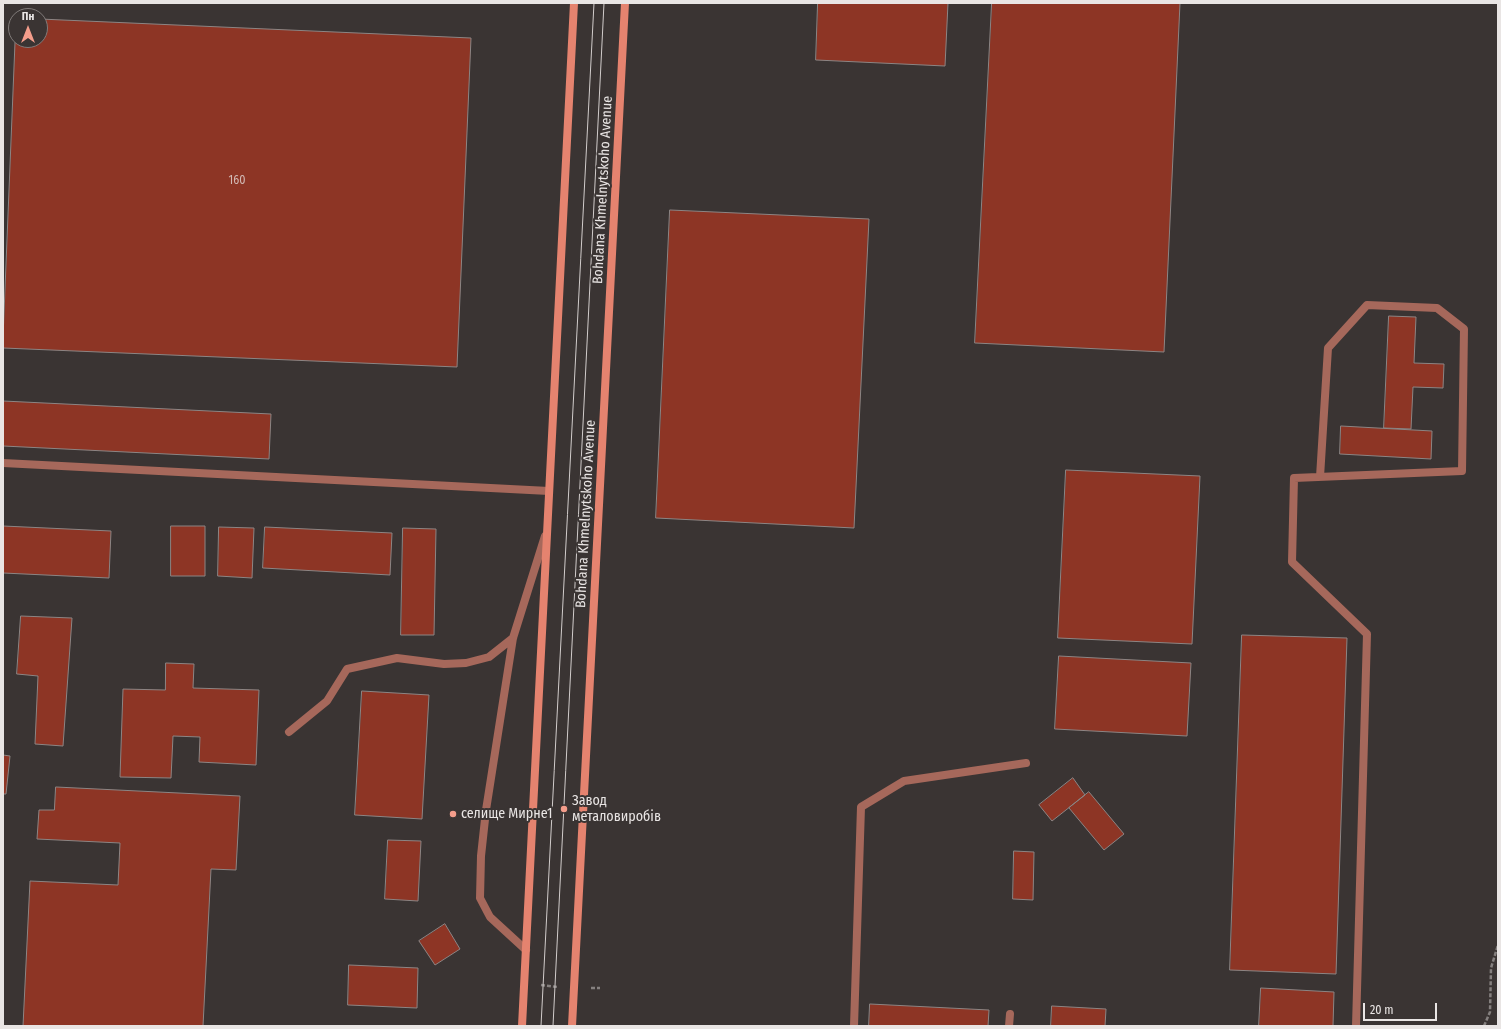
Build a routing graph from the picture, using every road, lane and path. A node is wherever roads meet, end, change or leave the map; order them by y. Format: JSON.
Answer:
{"nodes":[{"id":1,"x":574,"y":3,"type":"edge"},
{"id":2,"x":625,"y":3,"type":"edge"},
{"id":3,"x":3,"y":462,"type":"edge"},
{"id":4,"x":1320,"y":477,"type":"junction"},
{"id":5,"x":549,"y":491,"type":"junction"},
{"id":6,"x":547,"y":531,"type":"junction"},
{"id":7,"x":513,"y":638,"type":"junction"},
{"id":8,"x":289,"y":732,"type":"dead end"},
{"id":9,"x":1026,"y":763,"type":"dead end"},
{"id":10,"x":1498,"y":946,"type":"edge"},
{"id":11,"x":526,"y":950,"type":"junction"},
{"id":12,"x":524,"y":984,"type":"junction"},
{"id":13,"x":575,"y":988,"type":"junction"},
{"id":14,"x":600,"y":988,"type":"dead end"},
{"id":15,"x":1010,"y":1014,"type":"dead end"},
{"id":16,"x":522,"y":1026,"type":"edge"},
{"id":17,"x":572,"y":1026,"type":"edge"},
{"id":18,"x":854,"y":1026,"type":"edge"},
{"id":19,"x":1009,"y":1026,"type":"edge"},
{"id":20,"x":1356,"y":1026,"type":"edge"},
{"id":21,"x":1484,"y":1026,"type":"edge"}],
"edges":[{"from":1,"to":5,"type":"main road"},
{"from":2,"to":13,"type":"main road","name":"Bohdana Khmelnytskoho Avenue"},
{"from":3,"to":5,"type":"lane"},
{"from":4,"to":4,"type":"lane"},
{"from":4,"to":20,"type":"lane"},
{"from":5,"to":6,"type":"main road"},
{"from":6,"to":7,"type":"lane"},
{"from":6,"to":11,"type":"main road"},
{"from":7,"to":8,"type":"lane"},
{"from":7,"to":11,"type":"lane"},
{"from":9,"to":18,"type":"lane"},
{"from":10,"to":21,"type":"path"},
{"from":11,"to":12,"type":"main road"},
{"from":12,"to":13,"type":"path"},
{"from":12,"to":16,"type":"main road"},
{"from":13,"to":14,"type":"path"},
{"from":13,"to":17,"type":"main road","name":"Bohdana Khmelnytskoho Avenue"},
{"from":15,"to":19,"type":"lane"}]}
